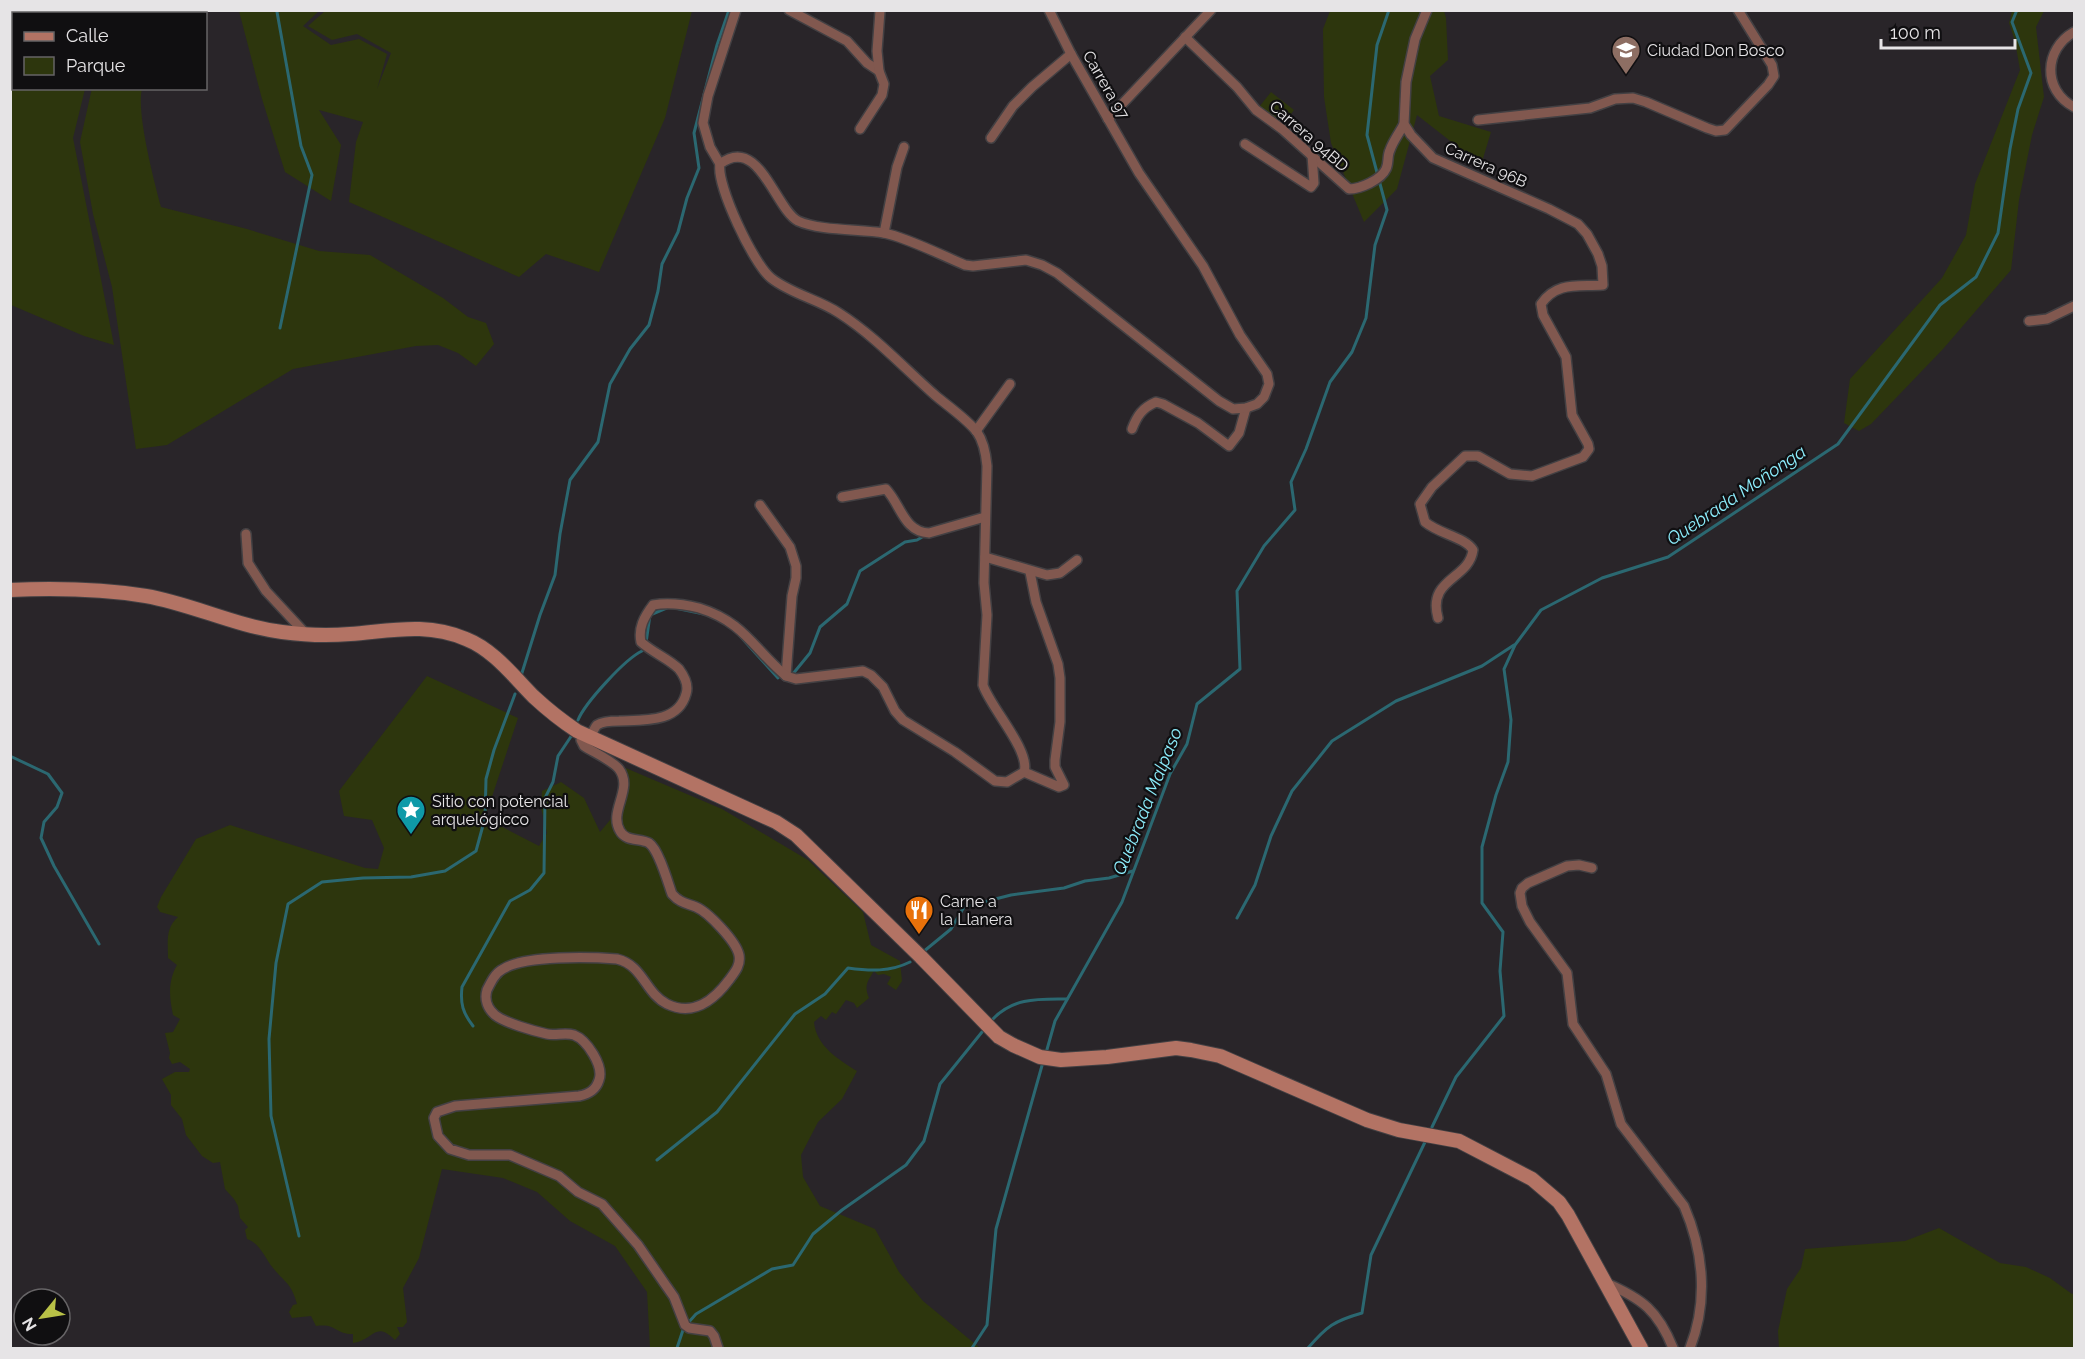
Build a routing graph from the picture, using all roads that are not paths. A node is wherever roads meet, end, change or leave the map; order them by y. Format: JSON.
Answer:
{"nodes":[{"id":1,"x":736,"y":10,"type":"edge"},
{"id":2,"x":789,"y":10,"type":"edge"},
{"id":3,"x":874,"y":10,"type":"edge"},
{"id":4,"x":1049,"y":10,"type":"edge"},
{"id":5,"x":1211,"y":10,"type":"edge"},
{"id":6,"x":1427,"y":10,"type":"edge"},
{"id":7,"x":1738,"y":10,"type":"edge"},
{"id":8,"x":880,"y":11,"type":"edge"},
{"id":9,"x":2074,"y":32,"type":"edge"},
{"id":10,"x":1185,"y":38,"type":"junction"},
{"id":11,"x":1071,"y":54,"type":"junction"},
{"id":12,"x":879,"y":71,"type":"junction"},
{"id":13,"x":2074,"y":107,"type":"edge"},
{"id":14,"x":1108,"y":119,"type":"junction"},
{"id":15,"x":1478,"y":120,"type":"dead end"},
{"id":16,"x":1404,"y":124,"type":"junction"},
{"id":17,"x":860,"y":129,"type":"dead end"},
{"id":18,"x":991,"y":138,"type":"dead end"},
{"id":19,"x":1245,"y":144,"type":"dead end"},
{"id":20,"x":904,"y":147,"type":"dead end"},
{"id":21,"x":1312,"y":155,"type":"junction"},
{"id":22,"x":720,"y":164,"type":"junction"},
{"id":23,"x":884,"y":233,"type":"junction"},
{"id":24,"x":2074,"y":306,"type":"edge"},
{"id":25,"x":2029,"y":321,"type":"dead end"},
{"id":26,"x":1010,"y":384,"type":"dead end"},
{"id":27,"x":1246,"y":408,"type":"junction"},
{"id":28,"x":1132,"y":429,"type":"dead end"},
{"id":29,"x":976,"y":431,"type":"junction"},
{"id":30,"x":842,"y":497,"type":"dead end"},
{"id":31,"x":760,"y":505,"type":"dead end"},
{"id":32,"x":986,"y":517,"type":"junction"},
{"id":33,"x":241,"y":535,"type":"dead end"},
{"id":34,"x":985,"y":557,"type":"junction"},
{"id":35,"x":1077,"y":560,"type":"dead end"},
{"id":36,"x":1030,"y":572,"type":"junction"},
{"id":37,"x":10,"y":590,"type":"edge"},
{"id":38,"x":1438,"y":618,"type":"dead end"},
{"id":39,"x":306,"y":634,"type":"junction"},
{"id":40,"x":786,"y":676,"type":"junction"},
{"id":41,"x":584,"y":734,"type":"junction"},
{"id":42,"x":1024,"y":772,"type":"junction"},
{"id":43,"x":1592,"y":868,"type":"dead end"},
{"id":44,"x":1606,"y":1283,"type":"junction"},
{"id":45,"x":718,"y":1348,"type":"edge"},
{"id":46,"x":1641,"y":1348,"type":"edge"},
{"id":47,"x":1673,"y":1348,"type":"edge"},
{"id":48,"x":1690,"y":1348,"type":"edge"}],
"edges":[{"from":1,"to":22,"type":"street"},
{"from":2,"to":12,"type":"street"},
{"from":3,"to":8,"type":"street"},
{"from":4,"to":11,"type":"street","name":"Carrera 97"},
{"from":5,"to":10,"type":"street"},
{"from":6,"to":16,"type":"street"},
{"from":7,"to":15,"type":"street"},
{"from":8,"to":12,"type":"street"},
{"from":9,"to":13,"type":"street"},
{"from":10,"to":14,"type":"street"},
{"from":10,"to":21,"type":"street","name":"Carrera 94BD"},
{"from":11,"to":14,"type":"street","name":"Carrera 97"},
{"from":11,"to":18,"type":"street"},
{"from":12,"to":17,"type":"street"},
{"from":14,"to":27,"type":"street","name":"Carrera 97"},
{"from":16,"to":21,"type":"street","name":"Carrera 94BD"},
{"from":16,"to":38,"type":"street","name":"Carrera 96B"},
{"from":19,"to":21,"type":"street"},
{"from":20,"to":23,"type":"street"},
{"from":22,"to":23,"type":"street"},
{"from":22,"to":29,"type":"street"},
{"from":23,"to":27,"type":"street"},
{"from":24,"to":25,"type":"street"},
{"from":26,"to":29,"type":"street"},
{"from":27,"to":28,"type":"street"},
{"from":29,"to":32,"type":"street"},
{"from":30,"to":32,"type":"street"},
{"from":31,"to":40,"type":"street"},
{"from":32,"to":34,"type":"street"},
{"from":33,"to":39,"type":"street"},
{"from":34,"to":36,"type":"street"},
{"from":34,"to":42,"type":"street"},
{"from":35,"to":36,"type":"street"},
{"from":36,"to":42,"type":"street"},
{"from":37,"to":39,"type":"main road"},
{"from":39,"to":41,"type":"main road"},
{"from":40,"to":41,"type":"street"},
{"from":40,"to":42,"type":"street"},
{"from":41,"to":44,"type":"main road"},
{"from":41,"to":45,"type":"street"},
{"from":43,"to":48,"type":"street"},
{"from":44,"to":46,"type":"main road"},
{"from":44,"to":47,"type":"street"}]}
